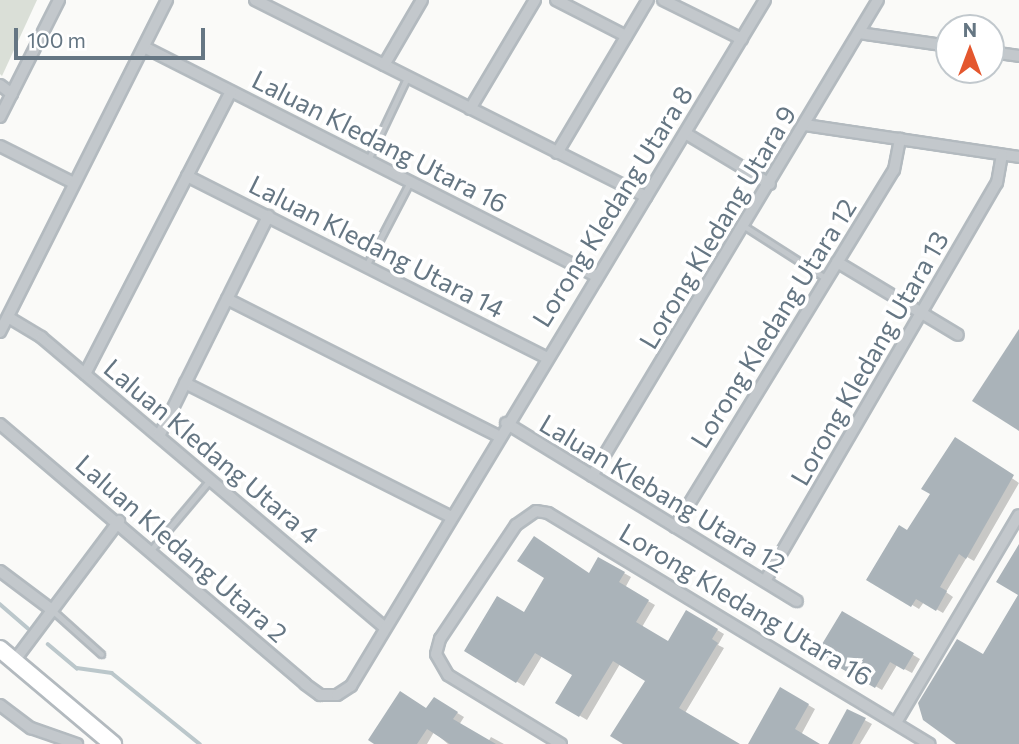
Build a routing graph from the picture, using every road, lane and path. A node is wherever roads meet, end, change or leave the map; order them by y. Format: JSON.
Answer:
{"nodes":[{"id":1,"x":59,"y":0,"type":"edge"},
{"id":2,"x":167,"y":0,"type":"edge"},
{"id":3,"x":255,"y":0,"type":"edge"},
{"id":4,"x":422,"y":0,"type":"edge"},
{"id":5,"x":536,"y":0,"type":"edge"},
{"id":6,"x":556,"y":0,"type":"edge"},
{"id":7,"x":648,"y":0,"type":"edge"},
{"id":8,"x":663,"y":0,"type":"edge"},
{"id":9,"x":765,"y":0,"type":"edge"},
{"id":10,"x":878,"y":0,"type":"edge"},
{"id":11,"x":859,"y":33,"type":"junction"},
{"id":12,"x":626,"y":36,"type":"junction"},
{"id":13,"x":742,"y":39,"type":"junction"},
{"id":14,"x":935,"y":44,"type":"edge"},
{"id":15,"x":144,"y":47,"type":"junction"},
{"id":16,"x":384,"y":65,"type":"junction"},
{"id":17,"x":408,"y":77,"type":"junction"},
{"id":18,"x":0,"y":85,"type":"edge"},
{"id":19,"x":231,"y":91,"type":"junction"},
{"id":20,"x":12,"y":94,"type":"junction"},
{"id":21,"x":471,"y":109,"type":"junction"},
{"id":22,"x":0,"y":117,"type":"edge"},
{"id":23,"x":805,"y":125,"type":"junction"},
{"id":24,"x":685,"y":133,"type":"junction"},
{"id":25,"x":900,"y":139,"type":"junction"},
{"id":26,"x":0,"y":145,"type":"edge"},
{"id":27,"x":557,"y":153,"type":"junction"},
{"id":28,"x":1002,"y":155,"type":"junction"},
{"id":29,"x":1019,"y":157,"type":"edge"},
{"id":30,"x":368,"y":160,"type":"junction"},
{"id":31,"x":187,"y":176,"type":"junction"},
{"id":32,"x":410,"y":182,"type":"junction"},
{"id":33,"x":74,"y":183,"type":"junction"},
{"id":34,"x":770,"y":184,"type":"junction"},
{"id":35,"x":646,"y":197,"type":"junction"},
{"id":36,"x":268,"y":216,"type":"junction"},
{"id":37,"x":744,"y":226,"type":"junction"},
{"id":38,"x":837,"y":262,"type":"junction"},
{"id":39,"x":366,"y":266,"type":"junction"},
{"id":40,"x":596,"y":276,"type":"junction"},
{"id":41,"x":827,"y":279,"type":"junction"},
{"id":42,"x":227,"y":299,"type":"junction"},
{"id":43,"x":921,"y":313,"type":"junction"},
{"id":44,"x":3,"y":324,"type":"edge"},
{"id":45,"x":958,"y":335,"type":"dead end"},
{"id":46,"x":546,"y":357,"type":"junction"},
{"id":47,"x":85,"y":374,"type":"junction"},
{"id":48,"x":185,"y":383,"type":"junction"},
{"id":49,"x":506,"y":423,"type":"junction"},
{"id":50,"x":0,"y":424,"type":"edge"},
{"id":51,"x":159,"y":436,"type":"junction"},
{"id":52,"x":498,"y":436,"type":"junction"},
{"id":53,"x":592,"y":475,"type":"junction"},
{"id":54,"x":210,"y":480,"type":"junction"},
{"id":55,"x":1019,"y":515,"type":"edge"},
{"id":56,"x":450,"y":516,"type":"junction"},
{"id":57,"x":119,"y":521,"type":"junction"},
{"id":58,"x":675,"y":527,"type":"junction"},
{"id":59,"x":151,"y":550,"type":"junction"},
{"id":60,"x":0,"y":570,"type":"edge"},
{"id":61,"x":765,"y":581,"type":"junction"},
{"id":62,"x":797,"y":601,"type":"dead end"},
{"id":63,"x":52,"y":610,"type":"junction"},
{"id":64,"x":383,"y":626,"type":"junction"},
{"id":65,"x":0,"y":649,"type":"edge"},
{"id":66,"x":101,"y":654,"type":"dead end"},
{"id":67,"x":15,"y":660,"type":"junction"},
{"id":68,"x":337,"y":695,"type":"joint"},
{"id":69,"x":0,"y":705,"type":"edge"},
{"id":70,"x":897,"y":721,"type":"junction"},
{"id":71,"x":77,"y":744,"type":"edge"},
{"id":72,"x":113,"y":744,"type":"edge"},
{"id":73,"x":561,"y":744,"type":"edge"},
{"id":74,"x":929,"y":744,"type":"edge"}],
"edges":[{"from":1,"to":20,"type":"street"},
{"from":2,"to":15,"type":"street"},
{"from":3,"to":16,"type":"street"},
{"from":4,"to":16,"type":"street"},
{"from":5,"to":21,"type":"street"},
{"from":6,"to":12,"type":"street"},
{"from":7,"to":12,"type":"street"},
{"from":8,"to":13,"type":"street"},
{"from":9,"to":13,"type":"street","name":"Lorong Kledang Utara 8"},
{"from":10,"to":11,"type":"street","name":"Lorong Kledang Utara 9"},
{"from":11,"to":14,"type":"street"},
{"from":11,"to":23,"type":"street","name":"Lorong Kledang Utara 9"},
{"from":12,"to":27,"type":"street"},
{"from":13,"to":24,"type":"street","name":"Lorong Kledang Utara 8"},
{"from":15,"to":19,"type":"street","name":"Laluan Kledang Utara 16"},
{"from":15,"to":33,"type":"street"},
{"from":16,"to":17,"type":"street"},
{"from":17,"to":21,"type":"street"},
{"from":17,"to":30,"type":"lane"},
{"from":18,"to":20,"type":"street"},
{"from":19,"to":30,"type":"street","name":"Laluan Kledang Utara 16"},
{"from":19,"to":31,"type":"street"},
{"from":20,"to":22,"type":"street"},
{"from":21,"to":27,"type":"street"},
{"from":23,"to":25,"type":"street"},
{"from":23,"to":34,"type":"street","name":"Lorong Kledang Utara 9"},
{"from":24,"to":34,"type":"street"},
{"from":24,"to":35,"type":"street","name":"Lorong Kledang Utara 8"},
{"from":25,"to":28,"type":"street"},
{"from":25,"to":38,"type":"street","name":"Lorong Kledang Utara 12"},
{"from":26,"to":33,"type":"street"},
{"from":27,"to":35,"type":"street"},
{"from":28,"to":29,"type":"street"},
{"from":28,"to":43,"type":"street","name":"Lorong Kledang Utara 13"},
{"from":30,"to":32,"type":"street","name":"Laluan Kledang Utara 16"},
{"from":31,"to":36,"type":"street","name":"Laluan Kledang Utara 14"},
{"from":31,"to":47,"type":"street"},
{"from":32,"to":39,"type":"lane"},
{"from":32,"to":40,"type":"street","name":"Laluan Kledang Utara 16"},
{"from":33,"to":44,"type":"street"},
{"from":34,"to":37,"type":"street","name":"Lorong Kledang Utara 9"},
{"from":35,"to":40,"type":"street","name":"Lorong Kledang Utara 8"},
{"from":36,"to":39,"type":"street","name":"Laluan Kledang Utara 14"},
{"from":36,"to":42,"type":"street"},
{"from":37,"to":41,"type":"lane"},
{"from":37,"to":53,"type":"street","name":"Lorong Kledang Utara 9"},
{"from":38,"to":41,"type":"street","name":"Lorong Kledang Utara 12"},
{"from":38,"to":43,"type":"street"},
{"from":39,"to":46,"type":"street","name":"Laluan Kledang Utara 14"},
{"from":40,"to":46,"type":"street","name":"Lorong Kledang Utara 8"},
{"from":41,"to":58,"type":"street","name":"Lorong Kledang Utara 12"},
{"from":42,"to":48,"type":"street"},
{"from":42,"to":52,"type":"street"},
{"from":43,"to":45,"type":"street"},
{"from":43,"to":61,"type":"street","name":"Lorong Kledang Utara 13"},
{"from":44,"to":47,"type":"street","name":"Laluan Kledang Utara 4"},
{"from":46,"to":49,"type":"street","name":"Lorong Kledang Utara 8"},
{"from":47,"to":51,"type":"street","name":"Laluan Kledang Utara 4"},
{"from":48,"to":51,"type":"street"},
{"from":48,"to":56,"type":"street"},
{"from":49,"to":52,"type":"street","name":"Lorong Kledang Utara 8"},
{"from":49,"to":53,"type":"street","name":"Laluan Klebang Utara 12"},
{"from":50,"to":57,"type":"street","name":"Laluan Kledang Utara 2"},
{"from":51,"to":54,"type":"street","name":"Laluan Kledang Utara 4"},
{"from":52,"to":56,"type":"street","name":"Lorong Kledang Utara 8"},
{"from":53,"to":58,"type":"street","name":"Laluan Klebang Utara 12"},
{"from":54,"to":59,"type":"lane"},
{"from":54,"to":64,"type":"street","name":"Laluan Kledang Utara 4"},
{"from":55,"to":70,"type":"street"},
{"from":56,"to":64,"type":"street","name":"Lorong Kledang Utara 8"},
{"from":57,"to":59,"type":"street","name":"Laluan Kledang Utara 2"},
{"from":57,"to":63,"type":"street"},
{"from":58,"to":61,"type":"street","name":"Laluan Klebang Utara 12"},
{"from":59,"to":68,"type":"street","name":"Laluan Kledang Utara 2"},
{"from":60,"to":63,"type":"street"},
{"from":61,"to":62,"type":"street","name":"Laluan Klebang Utara 12"},
{"from":63,"to":66,"type":"lane"},
{"from":63,"to":67,"type":"street"},
{"from":64,"to":68,"type":"street","name":"Lorong Kledang Utara 8"},
{"from":65,"to":67,"type":"street"},
{"from":67,"to":72,"type":"street"},
{"from":69,"to":71,"type":"street"},
{"from":70,"to":73,"type":"street","name":"Lorong Kledang Utara 16"},
{"from":70,"to":74,"type":"street","name":"Lorong Kledang Utara 16"}]}
